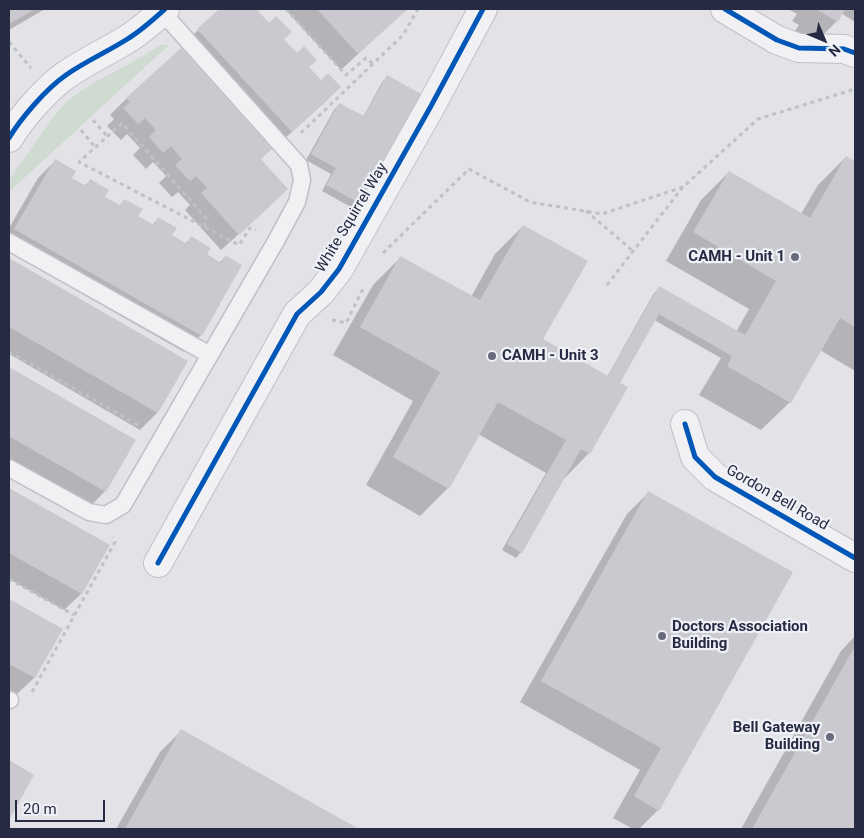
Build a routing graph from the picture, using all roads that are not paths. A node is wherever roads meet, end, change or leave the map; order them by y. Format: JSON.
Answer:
{"nodes":[{"id":1,"x":483,"y":9,"type":"edge"},
{"id":2,"x":725,"y":9,"type":"edge"},
{"id":3,"x":164,"y":10,"type":"edge"},
{"id":4,"x":855,"y":53,"type":"edge"},
{"id":5,"x":9,"y":138,"type":"edge"},
{"id":6,"x":9,"y":242,"type":"edge"},
{"id":7,"x":210,"y":355,"type":"junction"},
{"id":8,"x":685,"y":424,"type":"dead end"},
{"id":9,"x":9,"y":468,"type":"edge"},
{"id":10,"x":853,"y":551,"type":"edge"},
{"id":11,"x":158,"y":562,"type":"dead end"}],
"edges":[{"from":1,"to":11,"type":"street","name":"White Squirrel Way"},
{"from":2,"to":4,"type":"street"},
{"from":3,"to":5,"type":"street"},
{"from":3,"to":7,"type":"lane"},
{"from":6,"to":7,"type":"lane"},
{"from":7,"to":9,"type":"lane"},
{"from":8,"to":10,"type":"street","name":"Gordon Bell Road"}]}
